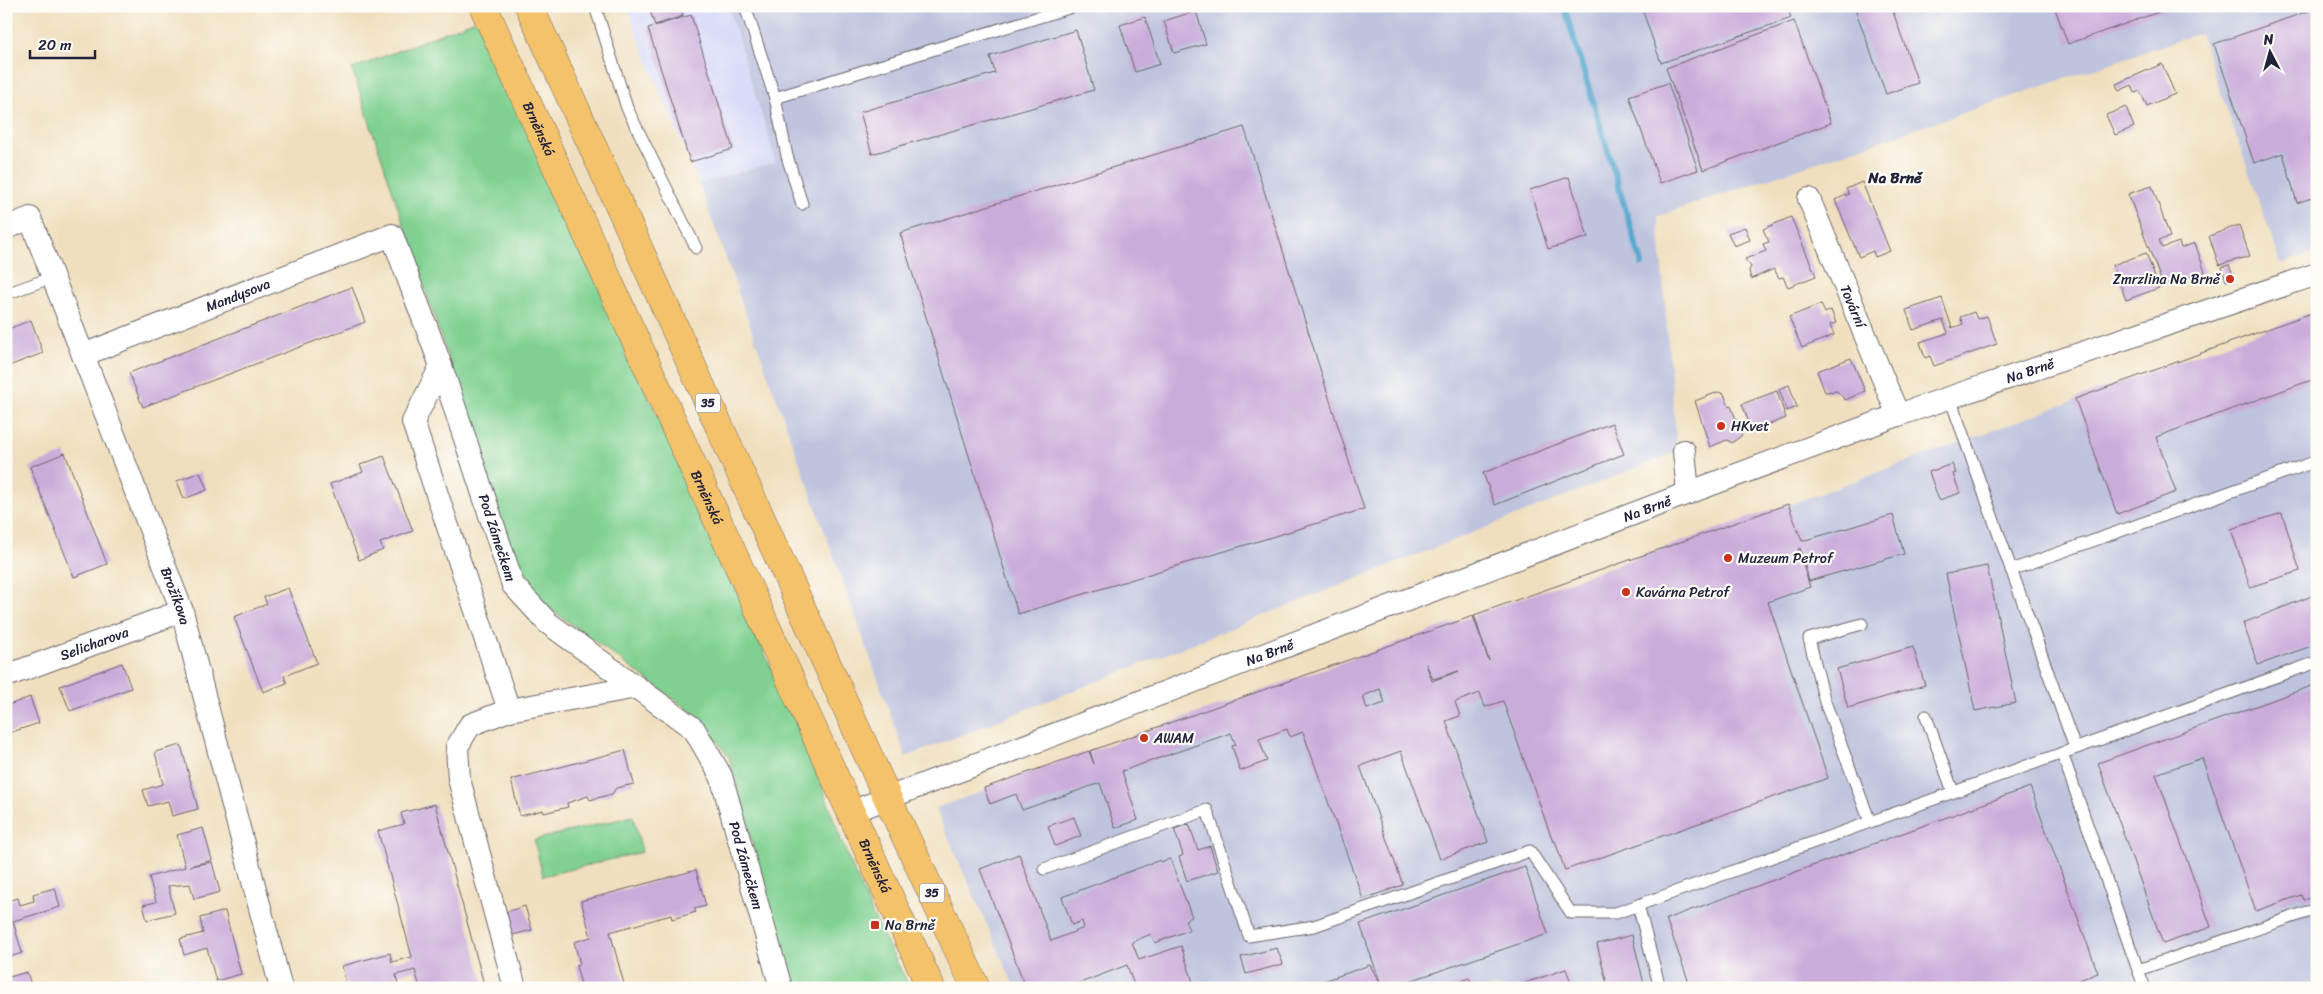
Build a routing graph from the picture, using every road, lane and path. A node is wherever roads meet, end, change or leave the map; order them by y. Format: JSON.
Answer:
{"nodes":[{"id":1,"x":483,"y":6,"type":"edge"},
{"id":2,"x":529,"y":6,"type":"edge"},
{"id":3,"x":595,"y":6,"type":"edge"},
{"id":4,"x":745,"y":6,"type":"edge"},
{"id":5,"x":1076,"y":6,"type":"edge"},
{"id":6,"x":1051,"y":10,"type":"edge"},
{"id":7,"x":775,"y":98,"type":"junction"},
{"id":8,"x":1809,"y":198,"type":"dead end"},
{"id":9,"x":802,"y":204,"type":"dead end"},
{"id":10,"x":6,"y":228,"type":"edge"},
{"id":11,"x":392,"y":235,"type":"joint"},
{"id":12,"x":696,"y":248,"type":"dead end"},
{"id":13,"x":2317,"y":274,"type":"edge"},
{"id":14,"x":53,"y":277,"type":"junction"},
{"id":15,"x":6,"y":294,"type":"edge"},
{"id":16,"x":83,"y":355,"type":"junction"},
{"id":17,"x":441,"y":366,"type":"junction"},
{"id":18,"x":1950,"y":398,"type":"junction"},
{"id":19,"x":1898,"y":415,"type":"junction"},
{"id":20,"x":1684,"y":451,"type":"dead end"},
{"id":21,"x":2317,"y":462,"type":"edge"},
{"id":22,"x":1688,"y":493,"type":"junction"},
{"id":23,"x":2011,"y":570,"type":"junction"},
{"id":24,"x":182,"y":611,"type":"junction"},
{"id":25,"x":1862,"y":624,"type":"dead end"},
{"id":26,"x":2317,"y":662,"type":"edge"},
{"id":27,"x":6,"y":676,"type":"edge"},
{"id":28,"x":637,"y":687,"type":"junction"},
{"id":29,"x":509,"y":710,"type":"junction"},
{"id":30,"x":1926,"y":716,"type":"dead end"},
{"id":31,"x":2075,"y":748,"type":"junction"},
{"id":32,"x":2062,"y":753,"type":"junction"},
{"id":33,"x":1952,"y":792,"type":"junction"},
{"id":34,"x":888,"y":799,"type":"junction"},
{"id":35,"x":851,"y":812,"type":"junction"},
{"id":36,"x":1870,"y":822,"type":"junction"},
{"id":37,"x":1044,"y":869,"type":"dead end"},
{"id":38,"x":1638,"y":905,"type":"junction"},
{"id":39,"x":2317,"y":911,"type":"edge"},
{"id":40,"x":2138,"y":970,"type":"junction"},
{"id":41,"x":281,"y":988,"type":"edge"},
{"id":42,"x":515,"y":988,"type":"edge"},
{"id":43,"x":781,"y":988,"type":"edge"},
{"id":44,"x":931,"y":988,"type":"edge"},
{"id":45,"x":976,"y":988,"type":"edge"},
{"id":46,"x":1660,"y":988,"type":"edge"},
{"id":47,"x":2145,"y":988,"type":"edge"}],
"edges":[{"from":1,"to":35,"type":"main road","name":"Brněnská"},
{"from":2,"to":34,"type":"main road","number":"35"},
{"from":3,"to":12,"type":"lane"},
{"from":4,"to":7,"type":"lane"},
{"from":5,"to":6,"type":"lane"},
{"from":6,"to":7,"type":"lane"},
{"from":7,"to":9,"type":"lane"},
{"from":8,"to":19,"type":"street","name":"Tovární"},
{"from":10,"to":14,"type":"street","name":"Brožíkova"},
{"from":11,"to":16,"type":"street","name":"Mandysova"},
{"from":11,"to":17,"type":"street","name":"Pod Zámečkem"},
{"from":13,"to":18,"type":"street","name":"Na Brně"},
{"from":14,"to":15,"type":"lane"},
{"from":14,"to":16,"type":"street","name":"Brožíkova"},
{"from":16,"to":24,"type":"street","name":"Brožíkova"},
{"from":17,"to":28,"type":"street","name":"Pod Zámečkem"},
{"from":17,"to":29,"type":"street"},
{"from":18,"to":19,"type":"street","name":"Na Brně"},
{"from":18,"to":23,"type":"lane"},
{"from":19,"to":22,"type":"street","name":"Na Brně"},
{"from":20,"to":22,"type":"street","name":"Na Brně"},
{"from":21,"to":23,"type":"lane"},
{"from":22,"to":34,"type":"street","name":"Na Brně"},
{"from":23,"to":31,"type":"lane"},
{"from":24,"to":27,"type":"street","name":"Selicharova"},
{"from":24,"to":41,"type":"street","name":"Brožíkova"},
{"from":25,"to":36,"type":"lane"},
{"from":26,"to":31,"type":"lane"},
{"from":28,"to":29,"type":"street"},
{"from":28,"to":43,"type":"street","name":"Pod Zámečkem"},
{"from":29,"to":42,"type":"street"},
{"from":30,"to":33,"type":"lane"},
{"from":31,"to":32,"type":"lane"},
{"from":32,"to":33,"type":"lane"},
{"from":32,"to":40,"type":"lane"},
{"from":33,"to":36,"type":"lane"},
{"from":34,"to":35,"type":"street","name":"Na Brně"},
{"from":34,"to":45,"type":"main road","number":"35"},
{"from":35,"to":44,"type":"main road","name":"Brněnská"},
{"from":36,"to":38,"type":"lane"},
{"from":37,"to":38,"type":"lane"},
{"from":38,"to":46,"type":"lane"},
{"from":39,"to":40,"type":"lane"},
{"from":40,"to":47,"type":"lane"}]}
